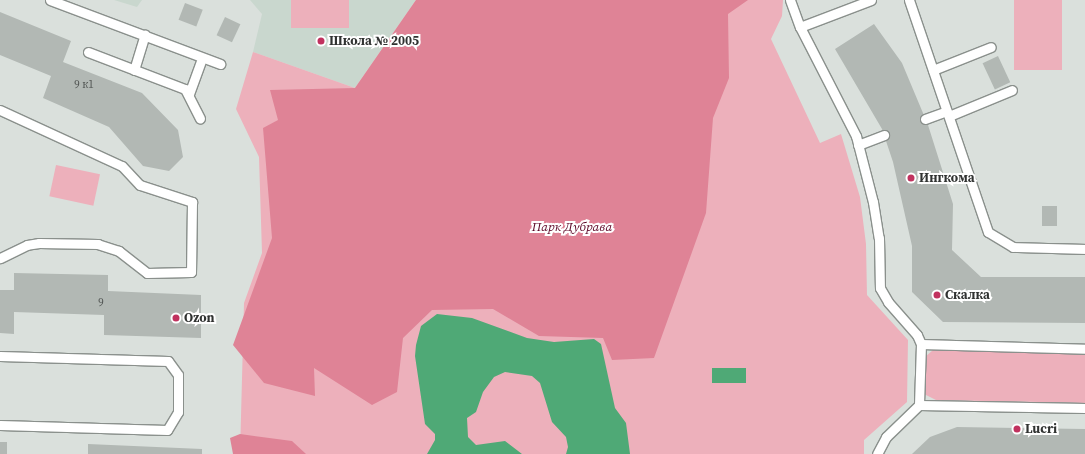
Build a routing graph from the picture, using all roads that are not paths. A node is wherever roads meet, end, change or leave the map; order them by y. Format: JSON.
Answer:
{"nodes":[{"id":1,"x":50,"y":0,"type":"edge"},
{"id":2,"x":790,"y":0,"type":"edge"},
{"id":3,"x":871,"y":0,"type":"edge"},
{"id":4,"x":909,"y":0,"type":"edge"},
{"id":5,"x":800,"y":27,"type":"junction"},
{"id":6,"x":145,"y":35,"type":"junction"},
{"id":7,"x":991,"y":47,"type":"dead end"},
{"id":8,"x":88,"y":52,"type":"dead end"},
{"id":9,"x":202,"y":58,"type":"junction"},
{"id":10,"x":220,"y":64,"type":"dead end"},
{"id":11,"x":134,"y":70,"type":"junction"},
{"id":12,"x":933,"y":70,"type":"junction"},
{"id":13,"x":1012,"y":90,"type":"dead end"},
{"id":14,"x":189,"y":94,"type":"junction"},
{"id":15,"x":0,"y":110,"type":"edge"},
{"id":16,"x":948,"y":114,"type":"junction"},
{"id":17,"x":200,"y":118,"type":"dead end"},
{"id":18,"x":925,"y":119,"type":"dead end"},
{"id":19,"x":884,"y":135,"type":"dead end"},
{"id":20,"x":858,"y":145,"type":"junction"},
{"id":21,"x":1085,"y":249,"type":"edge"},
{"id":22,"x":0,"y":258,"type":"edge"},
{"id":23,"x":921,"y":344,"type":"junction"},
{"id":24,"x":1085,"y":349,"type":"edge"},
{"id":25,"x":0,"y":356,"type":"edge"},
{"id":26,"x":919,"y":406,"type":"junction"},
{"id":27,"x":1085,"y":408,"type":"edge"},
{"id":28,"x":0,"y":425,"type":"edge"},
{"id":29,"x":877,"y":454,"type":"edge"}],
"edges":[{"from":1,"to":6,"type":"lane"},
{"from":2,"to":5,"type":"lane"},
{"from":3,"to":5,"type":"lane"},
{"from":4,"to":12,"type":"lane"},
{"from":5,"to":20,"type":"lane"},
{"from":6,"to":9,"type":"lane"},
{"from":6,"to":11,"type":"lane"},
{"from":7,"to":12,"type":"lane"},
{"from":8,"to":11,"type":"lane"},
{"from":9,"to":10,"type":"lane"},
{"from":9,"to":14,"type":"lane"},
{"from":11,"to":14,"type":"lane"},
{"from":12,"to":16,"type":"lane"},
{"from":13,"to":16,"type":"lane"},
{"from":14,"to":17,"type":"lane"},
{"from":15,"to":22,"type":"lane"},
{"from":16,"to":18,"type":"lane"},
{"from":16,"to":21,"type":"lane"},
{"from":19,"to":20,"type":"lane"},
{"from":20,"to":23,"type":"lane"},
{"from":23,"to":24,"type":"lane"},
{"from":23,"to":26,"type":"lane"},
{"from":25,"to":28,"type":"lane"},
{"from":26,"to":27,"type":"lane"},
{"from":26,"to":29,"type":"lane"}]}
